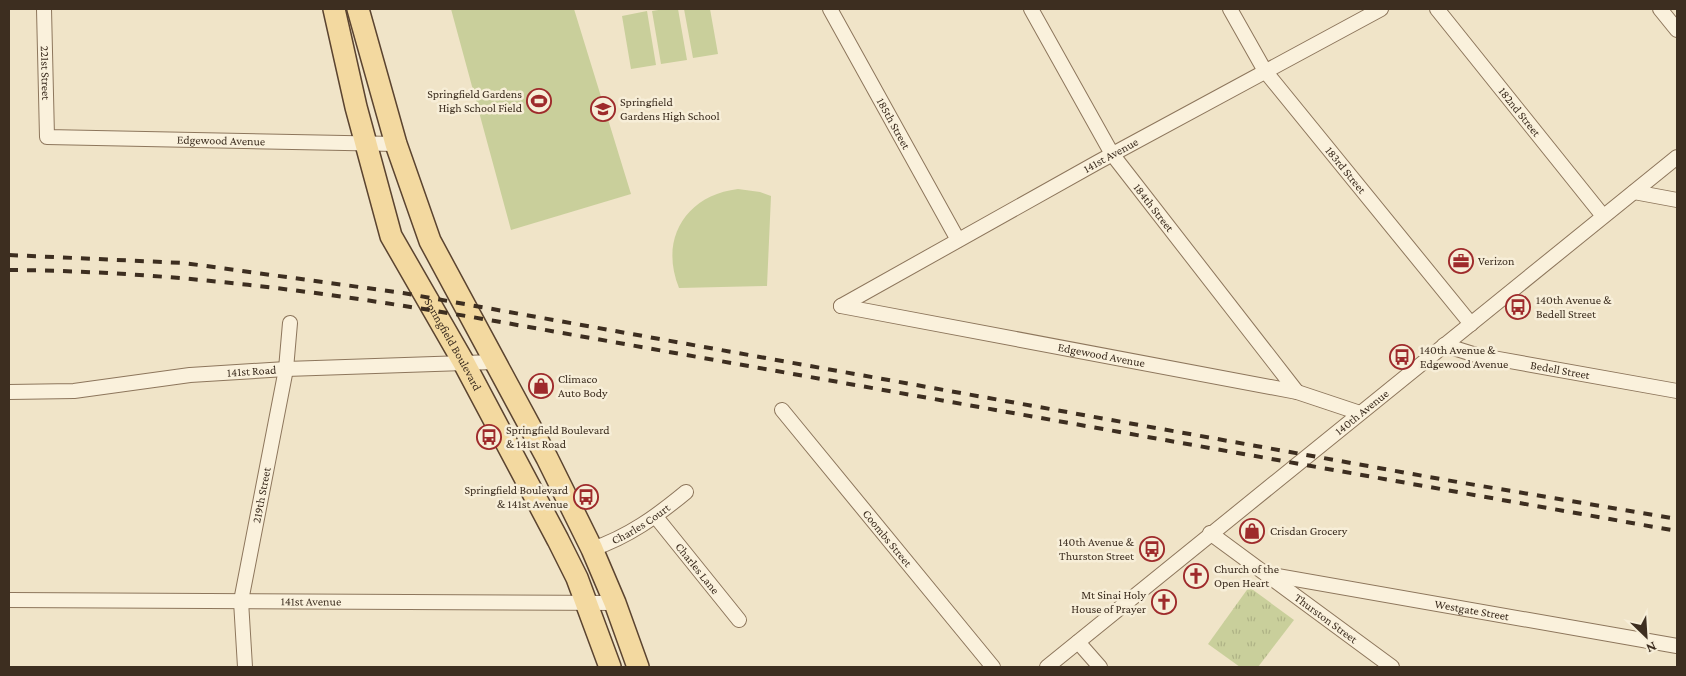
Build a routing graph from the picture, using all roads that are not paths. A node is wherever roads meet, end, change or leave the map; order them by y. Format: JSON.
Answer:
{"nodes":[{"id":1,"x":44,"y":9,"type":"edge"},
{"id":2,"x":334,"y":9,"type":"edge"},
{"id":3,"x":358,"y":9,"type":"edge"},
{"id":4,"x":830,"y":9,"type":"edge"},
{"id":5,"x":1031,"y":9,"type":"edge"},
{"id":6,"x":1230,"y":9,"type":"edge"},
{"id":7,"x":1381,"y":9,"type":"edge"},
{"id":8,"x":1437,"y":9,"type":"edge"},
{"id":9,"x":1660,"y":9,"type":"edge"},
{"id":10,"x":1677,"y":30,"type":"edge"},
{"id":11,"x":1265,"y":71,"type":"junction"},
{"id":12,"x":47,"y":137,"type":"joint"},
{"id":13,"x":365,"y":143,"type":"junction"},
{"id":14,"x":396,"y":144,"type":"junction"},
{"id":15,"x":1112,"y":154,"type":"junction"},
{"id":16,"x":1677,"y":157,"type":"edge"},
{"id":17,"x":1634,"y":192,"type":"junction"},
{"id":18,"x":1677,"y":200,"type":"edge"},
{"id":19,"x":1603,"y":216,"type":"junction"},
{"id":20,"x":958,"y":240,"type":"junction"},
{"id":21,"x":841,"y":306,"type":"joint"},
{"id":22,"x":290,"y":323,"type":"dead end"},
{"id":23,"x":1471,"y":324,"type":"junction"},
{"id":24,"x":1444,"y":345,"type":"junction"},
{"id":25,"x":494,"y":362,"type":"junction"},
{"id":26,"x":464,"y":363,"type":"junction"},
{"id":27,"x":286,"y":369,"type":"junction"},
{"id":28,"x":1677,"y":391,"type":"edge"},
{"id":29,"x":9,"y":392,"type":"edge"},
{"id":30,"x":1297,"y":392,"type":"junction"},
{"id":31,"x":782,"y":410,"type":"dead end"},
{"id":32,"x":1360,"y":413,"type":"junction"},
{"id":33,"x":686,"y":492,"type":"dead end"},
{"id":34,"x":656,"y":517,"type":"junction"},
{"id":35,"x":1210,"y":534,"type":"junction"},
{"id":36,"x":592,"y":549,"type":"junction"},
{"id":37,"x":1266,"y":574,"type":"junction"},
{"id":38,"x":9,"y":600,"type":"edge"},
{"id":39,"x":241,"y":601,"type":"junction"},
{"id":40,"x":585,"y":602,"type":"junction"},
{"id":41,"x":615,"y":603,"type":"junction"},
{"id":42,"x":739,"y":620,"type":"dead end"},
{"id":43,"x":1078,"y":642,"type":"junction"},
{"id":44,"x":1677,"y":646,"type":"edge"},
{"id":45,"x":1056,"y":664,"type":"edge"},
{"id":46,"x":245,"y":667,"type":"edge"},
{"id":47,"x":610,"y":667,"type":"edge"},
{"id":48,"x":638,"y":667,"type":"edge"},
{"id":49,"x":993,"y":667,"type":"edge"},
{"id":50,"x":1100,"y":667,"type":"edge"},
{"id":51,"x":1392,"y":667,"type":"edge"}],
"edges":[{"from":1,"to":12,"type":"street","name":"221st Street"},
{"from":2,"to":13,"type":"main road","name":"Springfield Boulevard"},
{"from":3,"to":14,"type":"main road"},
{"from":4,"to":20,"type":"street","name":"185th Street"},
{"from":5,"to":15,"type":"street","name":"184th Street"},
{"from":6,"to":11,"type":"street","name":"183rd Street"},
{"from":7,"to":11,"type":"street","name":"141st Avenue"},
{"from":8,"to":19,"type":"street","name":"182nd Street"},
{"from":9,"to":10,"type":"street"},
{"from":11,"to":15,"type":"street","name":"141st Avenue"},
{"from":11,"to":23,"type":"street","name":"183rd Street"},
{"from":12,"to":13,"type":"street","name":"Edgewood Avenue"},
{"from":13,"to":14,"type":"street","name":"Edgewood Avenue"},
{"from":13,"to":26,"type":"main road","name":"Springfield Boulevard"},
{"from":14,"to":25,"type":"main road"},
{"from":15,"to":20,"type":"street","name":"141st Avenue"},
{"from":15,"to":30,"type":"street","name":"184th Street"},
{"from":16,"to":17,"type":"street","name":"140th Avenue"},
{"from":17,"to":18,"type":"street"},
{"from":17,"to":19,"type":"street","name":"140th Avenue"},
{"from":19,"to":23,"type":"street","name":"140th Avenue"},
{"from":20,"to":21,"type":"street","name":"141st Avenue"},
{"from":21,"to":30,"type":"street","name":"Edgewood Avenue"},
{"from":22,"to":27,"type":"street","name":"219th Street"},
{"from":23,"to":24,"type":"street","name":"140th Avenue"},
{"from":24,"to":28,"type":"street","name":"Bedell Street"},
{"from":24,"to":32,"type":"street","name":"140th Avenue"},
{"from":25,"to":26,"type":"street","name":"141st Road"},
{"from":25,"to":36,"type":"main road"},
{"from":26,"to":27,"type":"street","name":"141st Road"},
{"from":26,"to":40,"type":"main road","name":"Springfield Boulevard"},
{"from":27,"to":29,"type":"street","name":"141st Road"},
{"from":27,"to":39,"type":"street","name":"219th Street"},
{"from":30,"to":32,"type":"street","name":"Edgewood Avenue"},
{"from":31,"to":49,"type":"street","name":"Coombs Street"},
{"from":32,"to":35,"type":"street","name":"140th Avenue"},
{"from":33,"to":34,"type":"street","name":"Charles Court"},
{"from":34,"to":36,"type":"street","name":"Charles Court"},
{"from":34,"to":42,"type":"street","name":"Charles Lane"},
{"from":35,"to":37,"type":"street","name":"Thurston Street"},
{"from":35,"to":43,"type":"street","name":"140th Avenue"},
{"from":36,"to":41,"type":"main road"},
{"from":37,"to":44,"type":"street","name":"Westgate Street"},
{"from":37,"to":51,"type":"street","name":"Thurston Street"},
{"from":38,"to":39,"type":"street","name":"141st Avenue"},
{"from":39,"to":40,"type":"street","name":"141st Avenue"},
{"from":39,"to":46,"type":"street","name":"219th Street"},
{"from":40,"to":41,"type":"street","name":"141st Avenue"},
{"from":40,"to":47,"type":"main road","name":"Springfield Boulevard"},
{"from":41,"to":48,"type":"main road"},
{"from":43,"to":45,"type":"street","name":"140th Avenue"},
{"from":43,"to":50,"type":"street"}]}
